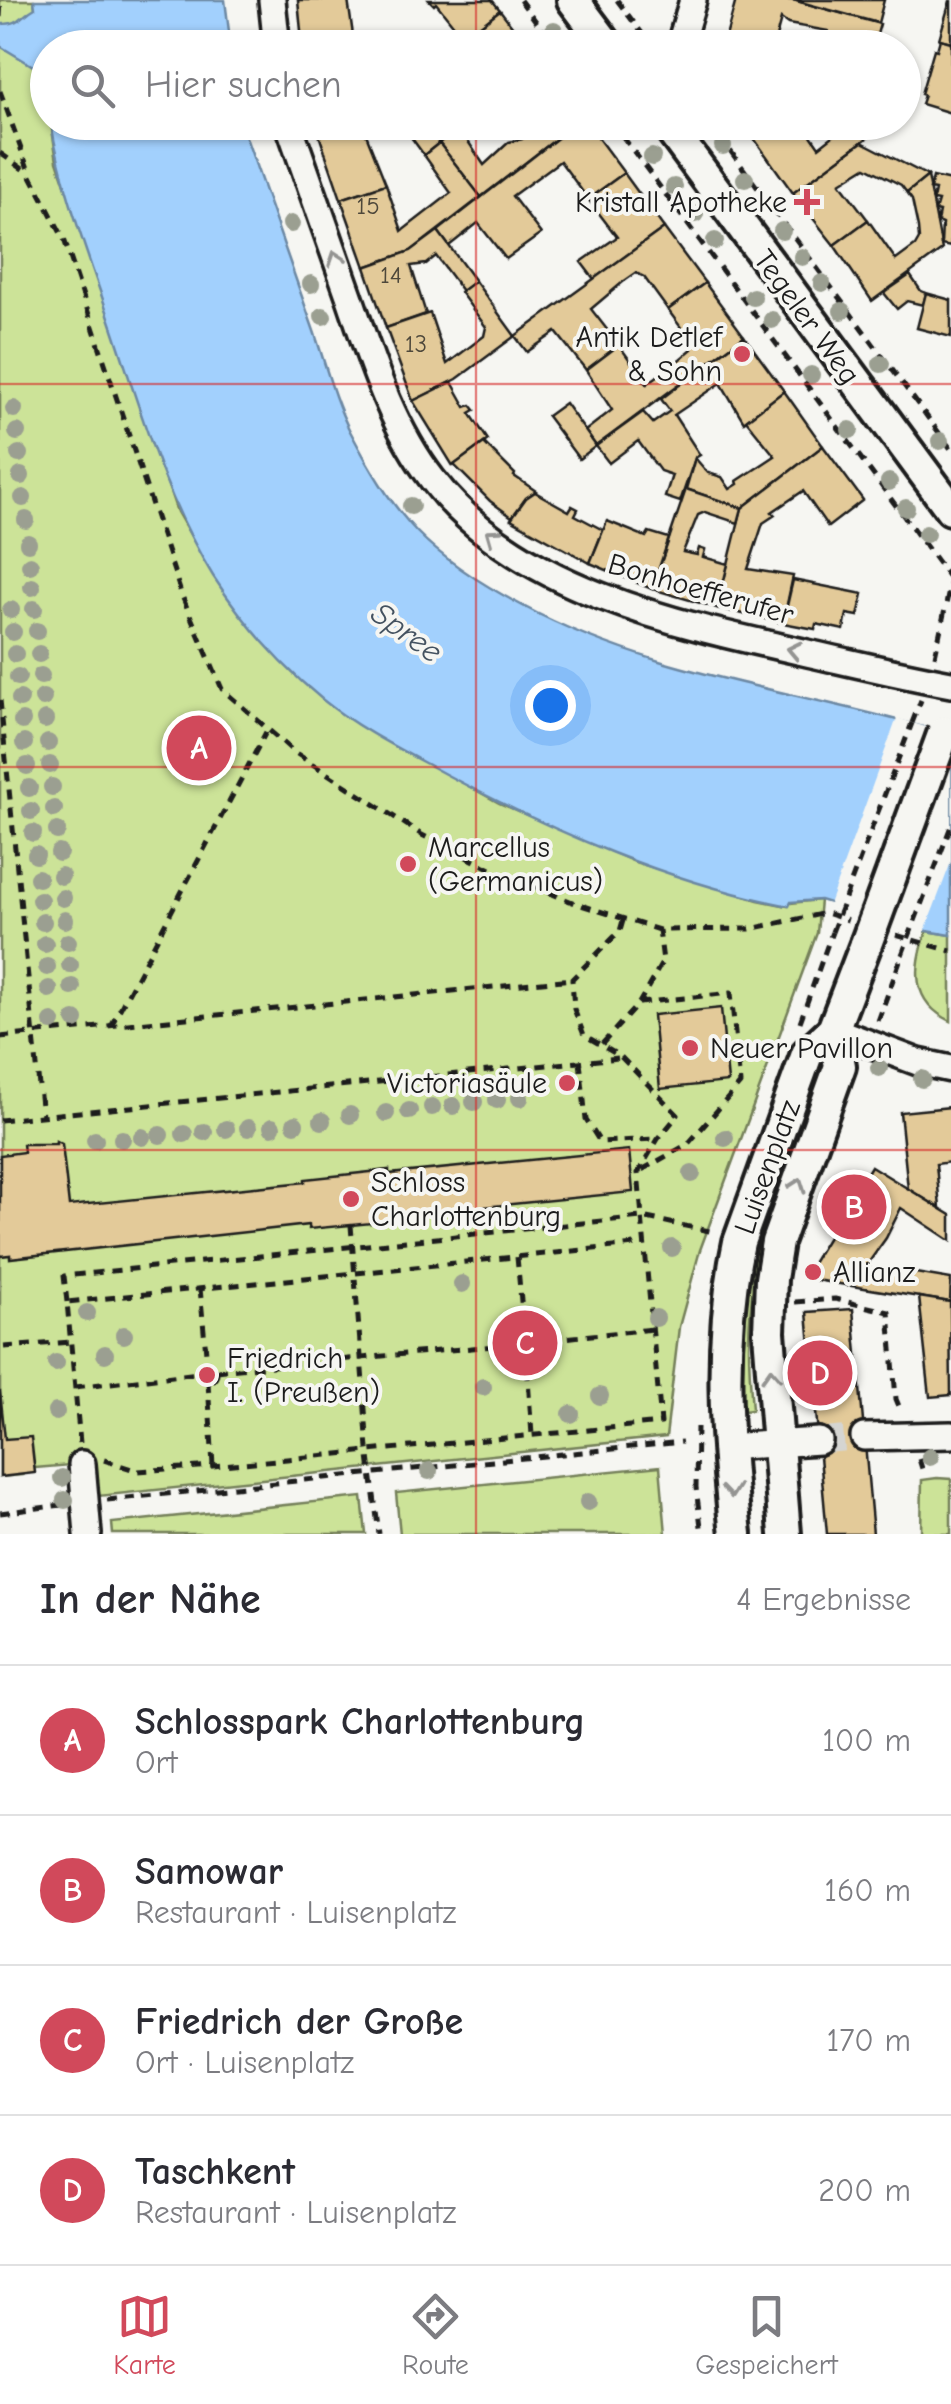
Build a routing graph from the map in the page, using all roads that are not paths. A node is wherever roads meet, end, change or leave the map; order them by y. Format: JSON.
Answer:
{"nodes":[{"id":1,"x":272,"y":0,"type":"edge"},
{"id":2,"x":573,"y":0,"type":"edge"},
{"id":3,"x":693,"y":0,"type":"edge"},
{"id":4,"x":275,"y":30,"type":"edge"},
{"id":5,"x":596,"y":30,"type":"edge"},
{"id":6,"x":684,"y":30,"type":"edge"},
{"id":7,"x":294,"y":140,"type":"edge"},
{"id":8,"x":678,"y":140,"type":"edge"},
{"id":9,"x":951,"y":509,"type":"edge"},
{"id":10,"x":951,"y":684,"type":"edge"},
{"id":11,"x":948,"y":723,"type":"edge"},
{"id":12,"x":833,"y":1030,"type":"junction"},
{"id":13,"x":951,"y":1069,"type":"edge"},
{"id":14,"x":951,"y":1434,"type":"edge"},
{"id":15,"x":864,"y":1436,"type":"tunnel mouth"},
{"id":16,"x":819,"y":1441,"type":"tunnel mouth"},
{"id":17,"x":775,"y":1444,"type":"junction"},
{"id":18,"x":726,"y":1447,"type":"junction"},
{"id":19,"x":82,"y":1459,"type":"road end"},
{"id":20,"x":88,"y":1534,"type":"edge"},
{"id":21,"x":736,"y":1534,"type":"edge"},
{"id":22,"x":784,"y":1534,"type":"edge"}],
"edges":[{"from":1,"to":4,"type":"street"},
{"from":2,"to":5,"type":"main road"},
{"from":3,"to":6,"type":"street"},
{"from":10,"to":7,"type":"street","name":"Bonhoefferufer","one_way":true},
{"from":8,"to":9,"type":"main road","name":"Tegeler Weg"},
{"from":11,"to":12,"type":"main road","bridge":true},
{"from":12,"to":13,"type":"street"},
{"from":17,"to":12,"type":"main road","name":"Luisenplatz","one_way":true},
{"from":12,"to":18,"type":"main road","name":"Luisenplatz"},
{"from":14,"to":15,"type":"street"},
{"from":16,"to":17,"type":"street"},
{"from":17,"to":18,"type":"street"},
{"from":17,"to":22,"type":"main road","name":"Luisenplatz"},
{"from":18,"to":21,"type":"main road","name":"Luisenplatz","one_way":true},
{"from":19,"to":20,"type":"street"}]}
